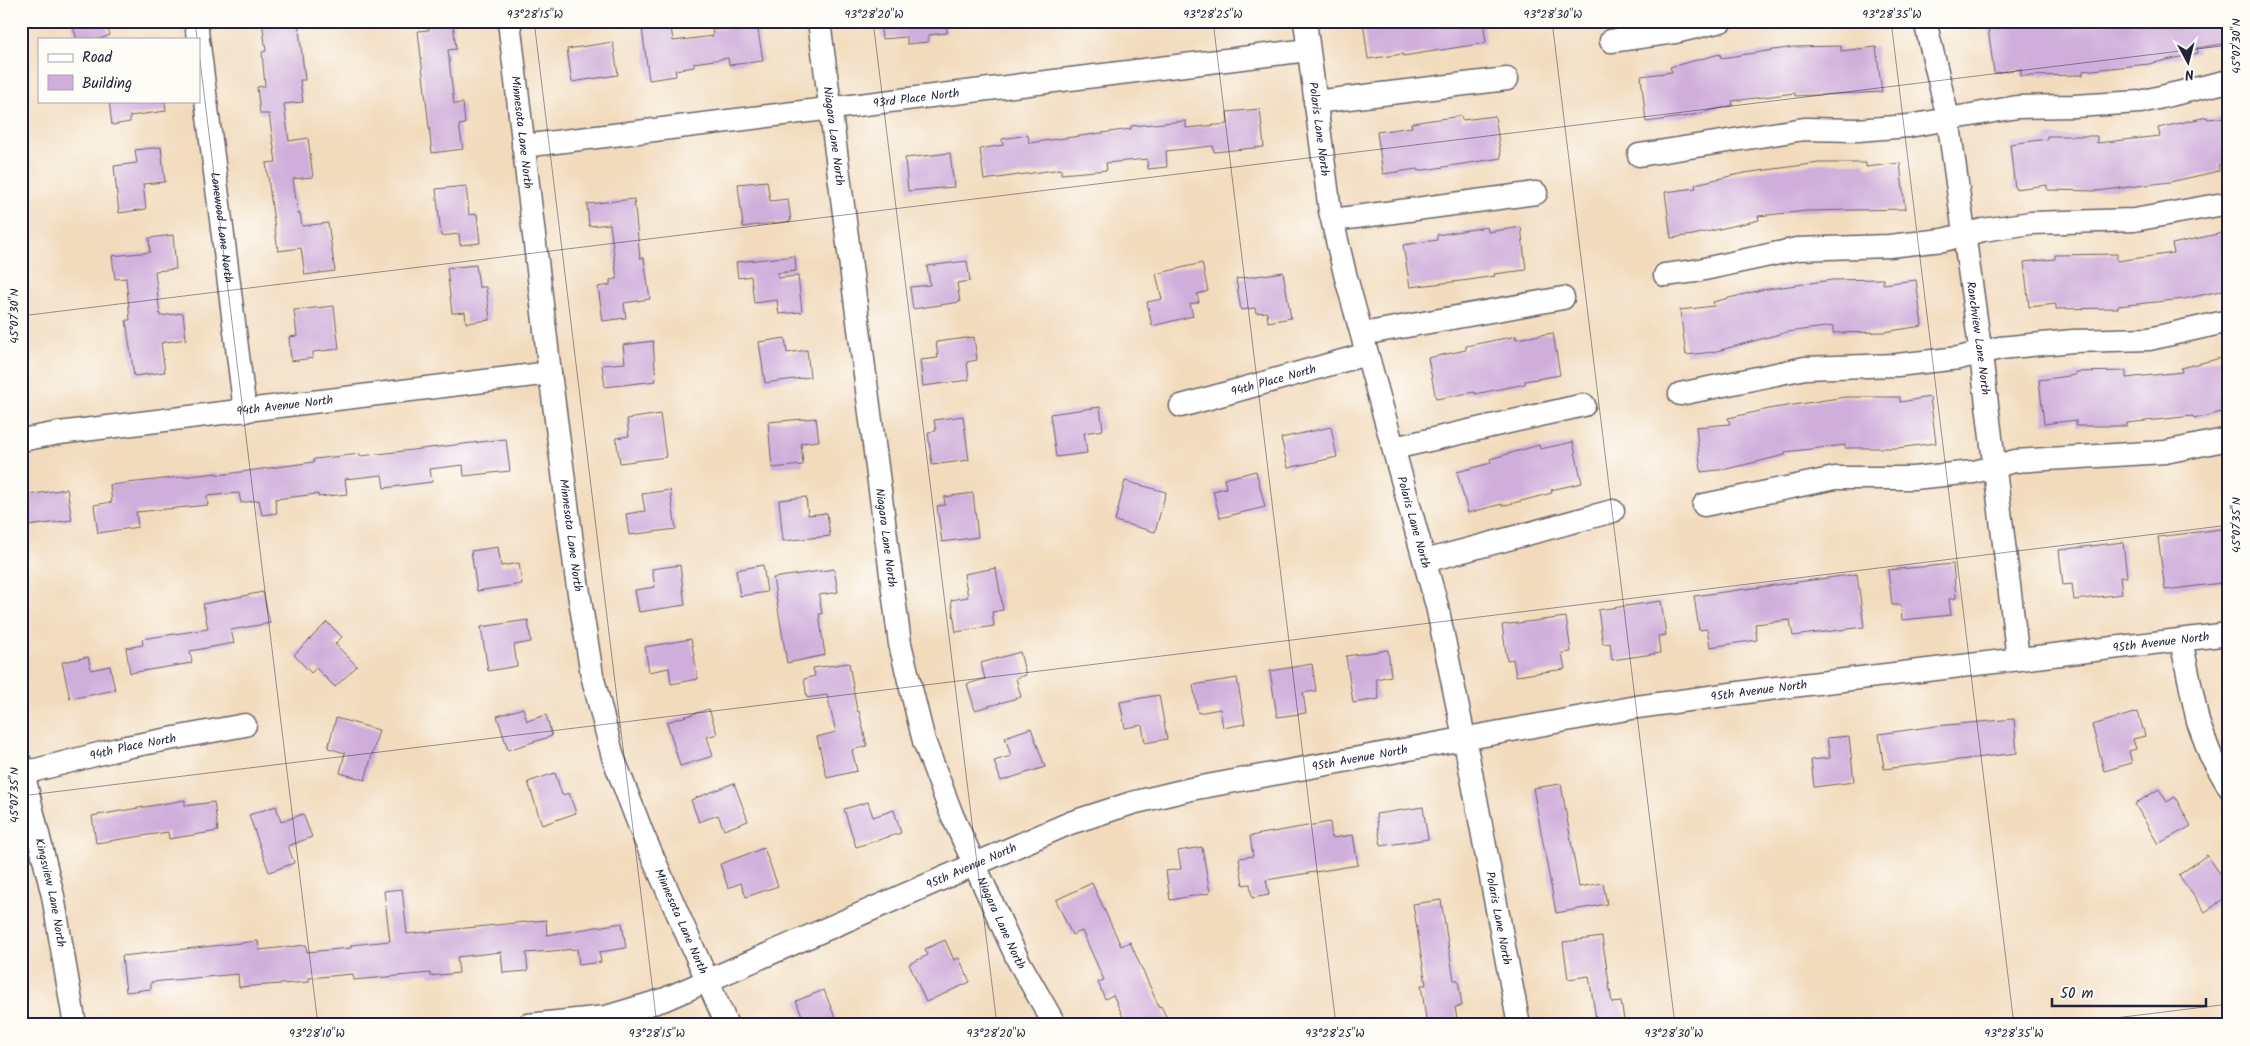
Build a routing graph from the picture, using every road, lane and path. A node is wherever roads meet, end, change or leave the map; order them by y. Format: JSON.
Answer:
{"nodes":[{"id":1,"x":196,"y":21,"type":"edge"},
{"id":2,"x":508,"y":21,"type":"edge"},
{"id":3,"x":819,"y":21,"type":"edge"},
{"id":4,"x":1304,"y":21,"type":"edge"},
{"id":5,"x":1721,"y":21,"type":"edge"},
{"id":6,"x":1924,"y":21,"type":"edge"},
{"id":7,"x":198,"y":38,"type":"edge"},
{"id":8,"x":1611,"y":41,"type":"dead end"},
{"id":9,"x":1308,"y":50,"type":"junction"},
{"id":10,"x":200,"y":53,"type":"edge"},
{"id":11,"x":1507,"y":79,"type":"dead end"},
{"id":12,"x":2229,"y":81,"type":"edge"},
{"id":13,"x":1315,"y":102,"type":"junction"},
{"id":14,"x":830,"y":109,"type":"junction"},
{"id":15,"x":1948,"y":118,"type":"junction"},
{"id":16,"x":524,"y":146,"type":"junction"},
{"id":17,"x":1639,"y":155,"type":"dead end"},
{"id":18,"x":1536,"y":193,"type":"dead end"},
{"id":19,"x":2229,"y":203,"type":"edge"},
{"id":20,"x":1333,"y":220,"type":"junction"},
{"id":21,"x":1965,"y":234,"type":"junction"},
{"id":22,"x":1665,"y":275,"type":"dead end"},
{"id":23,"x":1564,"y":298,"type":"dead end"},
{"id":24,"x":2229,"y":321,"type":"edge"},
{"id":25,"x":1365,"y":344,"type":"junction"},
{"id":26,"x":1981,"y":355,"type":"junction"},
{"id":27,"x":550,"y":373,"type":"junction"},
{"id":28,"x":1680,"y":394,"type":"dead end"},
{"id":29,"x":1584,"y":405,"type":"dead end"},
{"id":30,"x":1181,"y":406,"type":"dead end"},
{"id":31,"x":245,"y":411,"type":"junction"},
{"id":32,"x":2229,"y":439,"type":"edge"},
{"id":33,"x":21,"y":440,"type":"edge"},
{"id":34,"x":1394,"y":448,"type":"junction"},
{"id":35,"x":1993,"y":467,"type":"junction"},
{"id":36,"x":1704,"y":505,"type":"dead end"},
{"id":37,"x":1613,"y":512,"type":"dead end"},
{"id":38,"x":1425,"y":561,"type":"junction"},
{"id":39,"x":2229,"y":634,"type":"edge"},
{"id":40,"x":2181,"y":640,"type":"junction"},
{"id":41,"x":2018,"y":659,"type":"junction"},
{"id":42,"x":245,"y":725,"type":"dead end"},
{"id":43,"x":1465,"y":738,"type":"junction"},
{"id":44,"x":23,"y":768,"type":"edge"},
{"id":45,"x":2229,"y":787,"type":"edge"},
{"id":46,"x":973,"y":864,"type":"junction"},
{"id":47,"x":707,"y":981,"type":"junction"},
{"id":48,"x":75,"y":1025,"type":"edge"},
{"id":49,"x":528,"y":1025,"type":"edge"},
{"id":50,"x":727,"y":1025,"type":"edge"},
{"id":51,"x":1055,"y":1025,"type":"edge"},
{"id":52,"x":1519,"y":1025,"type":"edge"}],
"edges":[{"from":1,"to":7,"type":"street"},
{"from":2,"to":16,"type":"street","name":"Minnesota Lane North"},
{"from":3,"to":14,"type":"street","name":"Niagara Lane North"},
{"from":4,"to":9,"type":"street","name":"Polaris Lane North"},
{"from":5,"to":8,"type":"street"},
{"from":6,"to":15,"type":"street","name":"Ranchview Lane North"},
{"from":9,"to":13,"type":"street","name":"Polaris Lane North"},
{"from":9,"to":14,"type":"street","name":"93rd Place North"},
{"from":10,"to":31,"type":"street","name":"Lanewood Lane North"},
{"from":11,"to":13,"type":"street"},
{"from":12,"to":15,"type":"street"},
{"from":13,"to":20,"type":"street","name":"Polaris Lane North"},
{"from":14,"to":16,"type":"street","name":"93rd Place North"},
{"from":14,"to":46,"type":"street","name":"Niagara Lane North"},
{"from":15,"to":17,"type":"street"},
{"from":15,"to":21,"type":"street","name":"Ranchview Lane North"},
{"from":16,"to":27,"type":"street","name":"Minnesota Lane North"},
{"from":18,"to":20,"type":"street"},
{"from":19,"to":21,"type":"street"},
{"from":20,"to":25,"type":"street","name":"Polaris Lane North"},
{"from":21,"to":22,"type":"street"},
{"from":21,"to":26,"type":"street","name":"Ranchview Lane North"},
{"from":23,"to":25,"type":"street","name":"94th Place North"},
{"from":24,"to":26,"type":"street"},
{"from":25,"to":30,"type":"street","name":"94th Place North"},
{"from":25,"to":34,"type":"street","name":"Polaris Lane North"},
{"from":26,"to":28,"type":"street"},
{"from":26,"to":35,"type":"street","name":"Ranchview Lane North"},
{"from":27,"to":31,"type":"street","name":"94th Avenue North"},
{"from":27,"to":47,"type":"street","name":"Minnesota Lane North"},
{"from":29,"to":34,"type":"street"},
{"from":31,"to":33,"type":"street","name":"94th Avenue North"},
{"from":32,"to":35,"type":"street"},
{"from":34,"to":38,"type":"street","name":"Polaris Lane North"},
{"from":35,"to":36,"type":"street"},
{"from":35,"to":41,"type":"street","name":"Ranchview Lane North"},
{"from":37,"to":38,"type":"street"},
{"from":38,"to":43,"type":"street","name":"Polaris Lane North"},
{"from":39,"to":40,"type":"street","name":"95th Avenue North"},
{"from":40,"to":41,"type":"street","name":"95th Avenue North"},
{"from":40,"to":45,"type":"street"},
{"from":41,"to":43,"type":"street","name":"95th Avenue North"},
{"from":42,"to":44,"type":"street","name":"94th Place North"},
{"from":43,"to":46,"type":"street","name":"95th Avenue North"},
{"from":43,"to":52,"type":"street","name":"Polaris Lane North"},
{"from":44,"to":48,"type":"street","name":"Kingsview Lane North"},
{"from":46,"to":47,"type":"street","name":"95th Avenue North"},
{"from":46,"to":51,"type":"street","name":"Niagara Lane North"},
{"from":47,"to":49,"type":"street","name":"95th Avenue North"},
{"from":47,"to":50,"type":"street","name":"Minnesota Lane North"}]}
